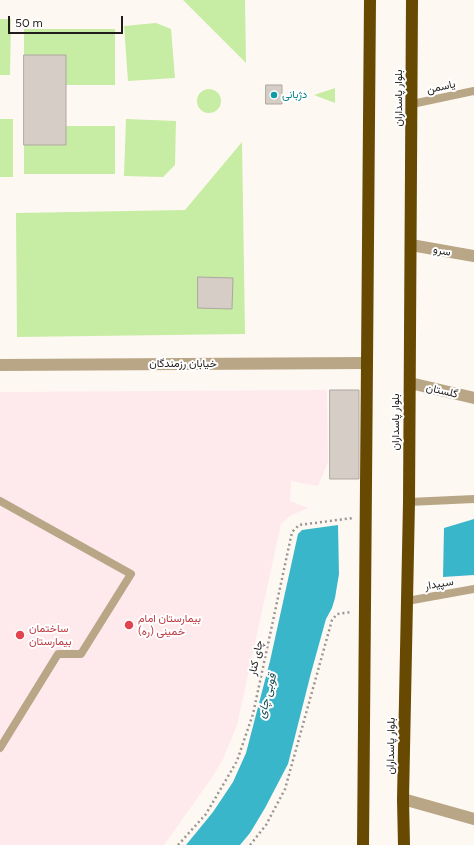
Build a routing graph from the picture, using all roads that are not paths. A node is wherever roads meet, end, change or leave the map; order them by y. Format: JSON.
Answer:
{"nodes":[{"id":1,"x":370,"y":0,"type":"edge"},
{"id":2,"x":412,"y":0,"type":"edge"},
{"id":3,"x":474,"y":91,"type":"edge"},
{"id":4,"x":412,"y":104,"type":"junction"},
{"id":5,"x":411,"y":245,"type":"junction"},
{"id":6,"x":474,"y":256,"type":"edge"},
{"id":7,"x":366,"y":363,"type":"junction"},
{"id":8,"x":0,"y":365,"type":"edge"},
{"id":9,"x":410,"y":383,"type":"junction"},
{"id":10,"x":474,"y":398,"type":"edge"},
{"id":11,"x":474,"y":499,"type":"edge"},
{"id":12,"x":0,"y":501,"type":"edge"},
{"id":13,"x":409,"y":502,"type":"junction"},
{"id":14,"x":474,"y":589,"type":"edge"},
{"id":15,"x":407,"y":601,"type":"junction"},
{"id":16,"x":0,"y":748,"type":"edge"},
{"id":17,"x":403,"y":798,"type":"junction"},
{"id":18,"x":474,"y":819,"type":"edge"},
{"id":19,"x":363,"y":845,"type":"edge"},
{"id":20,"x":404,"y":845,"type":"edge"}],
"edges":[{"from":1,"to":7,"type":"highway"},
{"from":2,"to":4,"type":"highway","name":"بلوار پاسداران"},
{"from":3,"to":4,"type":"lane","name":"یاسمن"},
{"from":4,"to":5,"type":"highway","name":"بلوار پاسداران"},
{"from":5,"to":6,"type":"street","name":"سرو"},
{"from":5,"to":9,"type":"highway","name":"بلوار پاسداران"},
{"from":7,"to":8,"type":"street","name":"خیابان رزمندگان"},
{"from":7,"to":19,"type":"highway"},
{"from":9,"to":10,"type":"street","name":"گلستان"},
{"from":9,"to":13,"type":"highway","name":"بلوار پاسداران"},
{"from":11,"to":13,"type":"lane"},
{"from":12,"to":16,"type":"lane"},
{"from":13,"to":15,"type":"highway","name":"بلوار پاسداران"},
{"from":14,"to":15,"type":"lane","name":"سپیدار"},
{"from":15,"to":17,"type":"highway","name":"بلوار پاسداران"},
{"from":17,"to":18,"type":"street"},
{"from":17,"to":20,"type":"highway","name":"بلوار پاسداران"}]}
